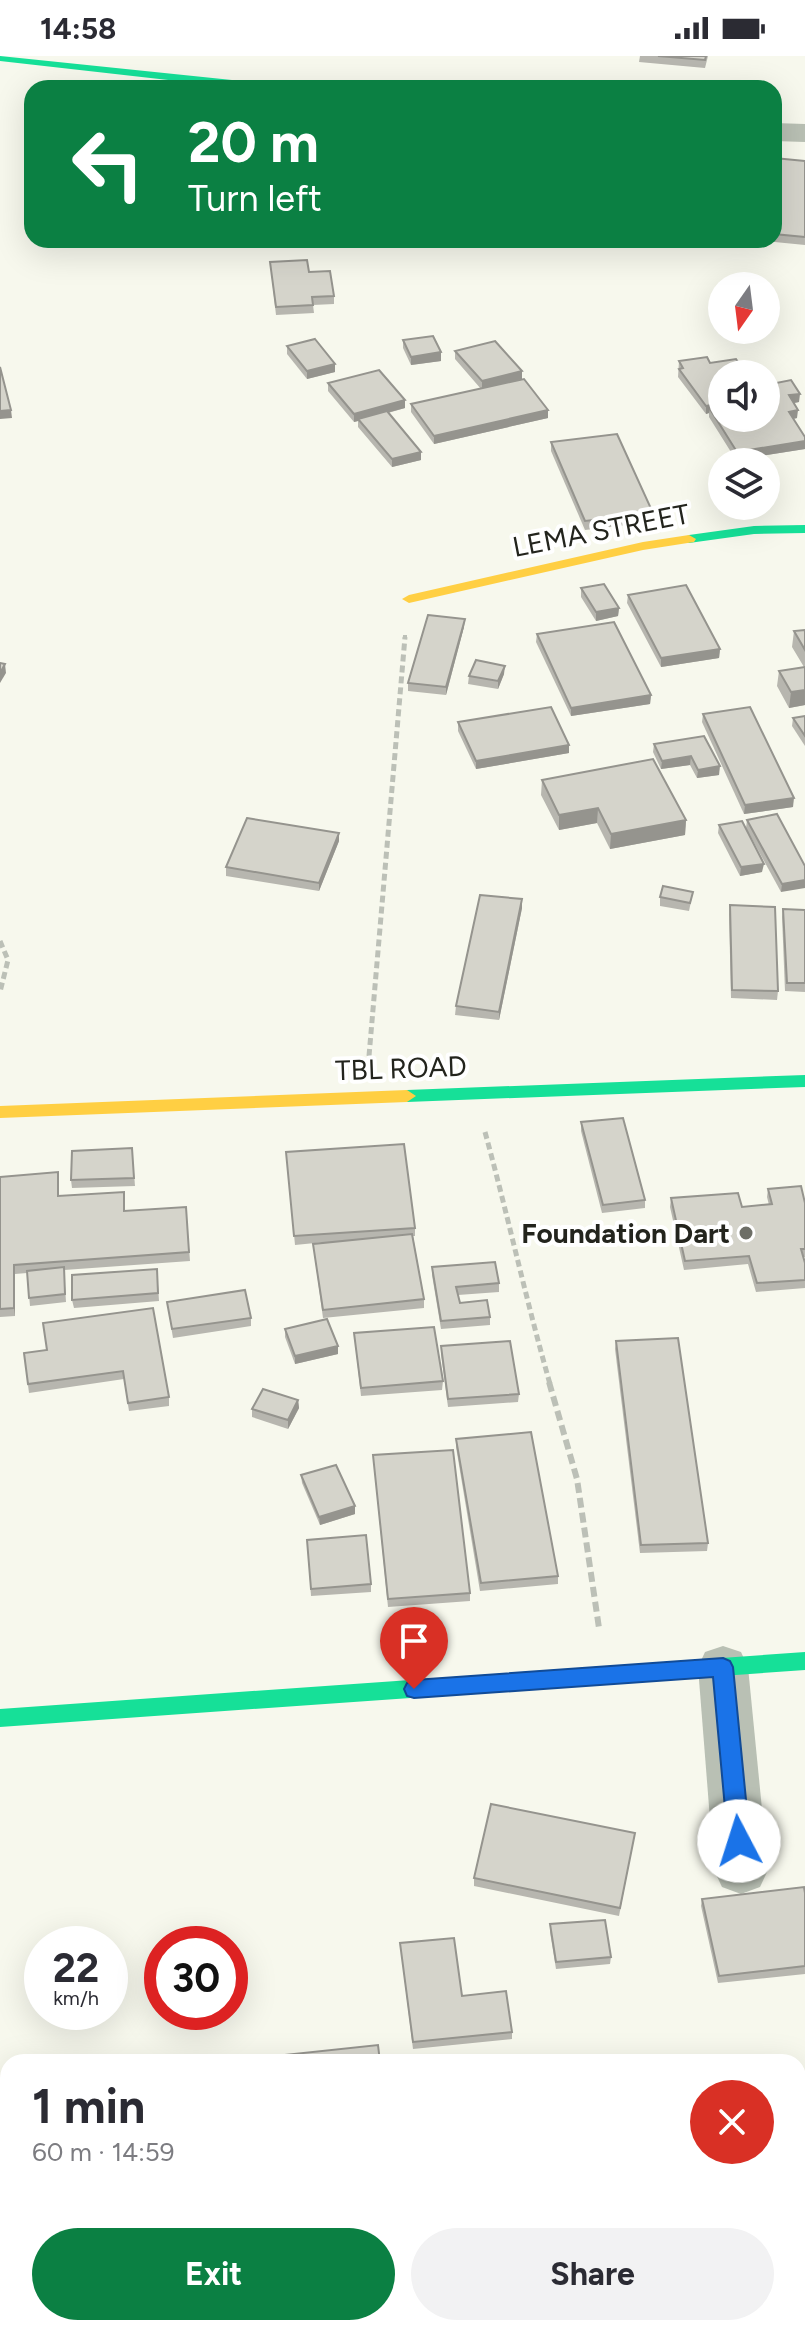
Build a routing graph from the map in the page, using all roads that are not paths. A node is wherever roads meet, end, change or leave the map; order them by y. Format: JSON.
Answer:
{"nodes":[{"id":1,"x":0,"y":58,"type":"edge"},
{"id":2,"x":199,"y":80,"type":"edge"},
{"id":3,"x":782,"y":132,"type":"edge"},
{"id":4,"x":805,"y":133,"type":"edge"},
{"id":5,"x":805,"y":529,"type":"edge"},
{"id":6,"x":409,"y":599,"type":"road end"},
{"id":7,"x":805,"y":1081,"type":"edge"},
{"id":8,"x":0,"y":1112,"type":"edge"},
{"id":9,"x":805,"y":1661,"type":"edge"},
{"id":10,"x":723,"y":1667,"type":"junction"},
{"id":11,"x":0,"y":1718,"type":"edge"},
{"id":12,"x":741,"y":1870,"type":"dead end"}],
"edges":[{"from":1,"to":2,"type":"street"},
{"from":3,"to":4,"type":"street"},
{"from":5,"to":6,"type":"street","name":"LEMA STREET"},
{"from":7,"to":8,"type":"street","name":"TBL ROAD"},
{"from":9,"to":10,"type":"street"},
{"from":10,"to":11,"type":"street"},
{"from":10,"to":12,"type":"street"}]}
